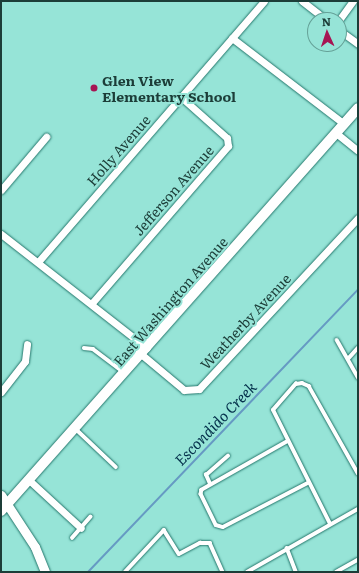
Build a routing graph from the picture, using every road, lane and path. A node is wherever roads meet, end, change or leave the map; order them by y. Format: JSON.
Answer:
{"nodes":[{"id":1,"x":264,"y":1,"type":"edge"},
{"id":2,"x":302,"y":1,"type":"edge"},
{"id":3,"x":353,"y":1,"type":"edge"},
{"id":4,"x":316,"y":12,"type":"edge"},
{"id":5,"x":345,"y":12,"type":"edge"},
{"id":6,"x":347,"y":36,"type":"edge"},
{"id":7,"x":232,"y":38,"type":"junction"},
{"id":8,"x":358,"y":44,"type":"edge"},
{"id":9,"x":181,"y":97,"type":"junction"},
{"id":10,"x":358,"y":108,"type":"edge"},
{"id":11,"x":344,"y":124,"type":"junction"},
{"id":12,"x":336,"y":133,"type":"junction"},
{"id":13,"x":46,"y":137,"type":"dead end"},
{"id":14,"x":358,"y":151,"type":"edge"},
{"id":15,"x":1,"y":190,"type":"edge"},
{"id":16,"x":358,"y":218,"type":"edge"},
{"id":17,"x":1,"y":234,"type":"edge"},
{"id":18,"x":38,"y":262,"type":"junction"},
{"id":19,"x":92,"y":304,"type":"junction"},
{"id":20,"x":337,"y":340,"type":"dead end"},
{"id":21,"x":28,"y":344,"type":"dead end"},
{"id":22,"x":84,"y":348,"type":"dead end"},
{"id":23,"x":358,"y":348,"type":"edge"},
{"id":24,"x":144,"y":351,"type":"junction"},
{"id":25,"x":348,"y":359,"type":"junction"},
{"id":26,"x":125,"y":373,"type":"junction"},
{"id":27,"x":358,"y":377,"type":"edge"},
{"id":28,"x":1,"y":392,"type":"edge"},
{"id":29,"x":76,"y":429,"type":"junction"},
{"id":30,"x":287,"y":442,"type":"junction"},
{"id":31,"x":228,"y":456,"type":"dead end"},
{"id":32,"x":116,"y":467,"type":"dead end"},
{"id":33,"x":358,"y":473,"type":"edge"},
{"id":34,"x":30,"y":481,"type":"junction"},
{"id":35,"x":308,"y":483,"type":"junction"},
{"id":36,"x":210,"y":484,"type":"junction"},
{"id":37,"x":1,"y":495,"type":"edge"},
{"id":38,"x":5,"y":507,"type":"edge"},
{"id":39,"x":358,"y":509,"type":"edge"},
{"id":40,"x":90,"y":517,"type":"dead end"},
{"id":41,"x":330,"y":524,"type":"junction"},
{"id":42,"x":81,"y":528,"type":"junction"},
{"id":43,"x":72,"y":538,"type":"dead end"},
{"id":44,"x":287,"y":548,"type":"junction"},
{"id":45,"x":358,"y":560,"type":"edge"},
{"id":46,"x":45,"y":572,"type":"edge"},
{"id":47,"x":125,"y":572,"type":"edge"},
{"id":48,"x":223,"y":572,"type":"edge"},
{"id":49,"x":247,"y":572,"type":"edge"},
{"id":50,"x":296,"y":572,"type":"edge"},
{"id":51,"x":336,"y":572,"type":"edge"}],
"edges":[{"from":1,"to":7,"type":"street","name":"Holly Avenue"},
{"from":2,"to":4,"type":"street"},
{"from":3,"to":5,"type":"street"},
{"from":6,"to":8,"type":"street"},
{"from":7,"to":9,"type":"street","name":"Holly Avenue"},
{"from":7,"to":11,"type":"street"},
{"from":9,"to":18,"type":"street","name":"Holly Avenue"},
{"from":9,"to":19,"type":"street","name":"Jefferson Avenue"},
{"from":10,"to":11,"type":"main road","name":"East Washington Avenue"},
{"from":11,"to":12,"type":"main road","name":"East Washington Avenue"},
{"from":12,"to":14,"type":"street"},
{"from":12,"to":24,"type":"main road","name":"East Washington Avenue"},
{"from":13,"to":15,"type":"street"},
{"from":16,"to":24,"type":"street","name":"Weatherby Avenue"},
{"from":17,"to":18,"type":"street","name":"Weatherby Avenue"},
{"from":18,"to":19,"type":"street","name":"Weatherby Avenue"},
{"from":19,"to":24,"type":"street","name":"Weatherby Avenue"},
{"from":20,"to":25,"type":"lane"},
{"from":21,"to":28,"type":"street"},
{"from":22,"to":26,"type":"lane"},
{"from":23,"to":25,"type":"lane"},
{"from":24,"to":26,"type":"main road","name":"East Washington Avenue"},
{"from":25,"to":27,"type":"lane"},
{"from":26,"to":29,"type":"main road","name":"East Washington Avenue"},
{"from":29,"to":32,"type":"lane"},
{"from":29,"to":34,"type":"main road","name":"East Washington Avenue"},
{"from":30,"to":33,"type":"lane"},
{"from":30,"to":35,"type":"lane"},
{"from":30,"to":36,"type":"lane"},
{"from":31,"to":36,"type":"lane"},
{"from":34,"to":38,"type":"main road","name":"East Washington Avenue"},
{"from":34,"to":42,"type":"street"},
{"from":35,"to":36,"type":"lane"},
{"from":35,"to":41,"type":"lane"},
{"from":37,"to":38,"type":"street"},
{"from":38,"to":46,"type":"street"},
{"from":39,"to":41,"type":"lane"},
{"from":40,"to":42,"type":"lane"},
{"from":41,"to":44,"type":"lane"},
{"from":42,"to":43,"type":"lane"},
{"from":44,"to":49,"type":"lane"},
{"from":44,"to":50,"type":"lane"},
{"from":45,"to":51,"type":"lane"},
{"from":47,"to":48,"type":"lane"}]}
